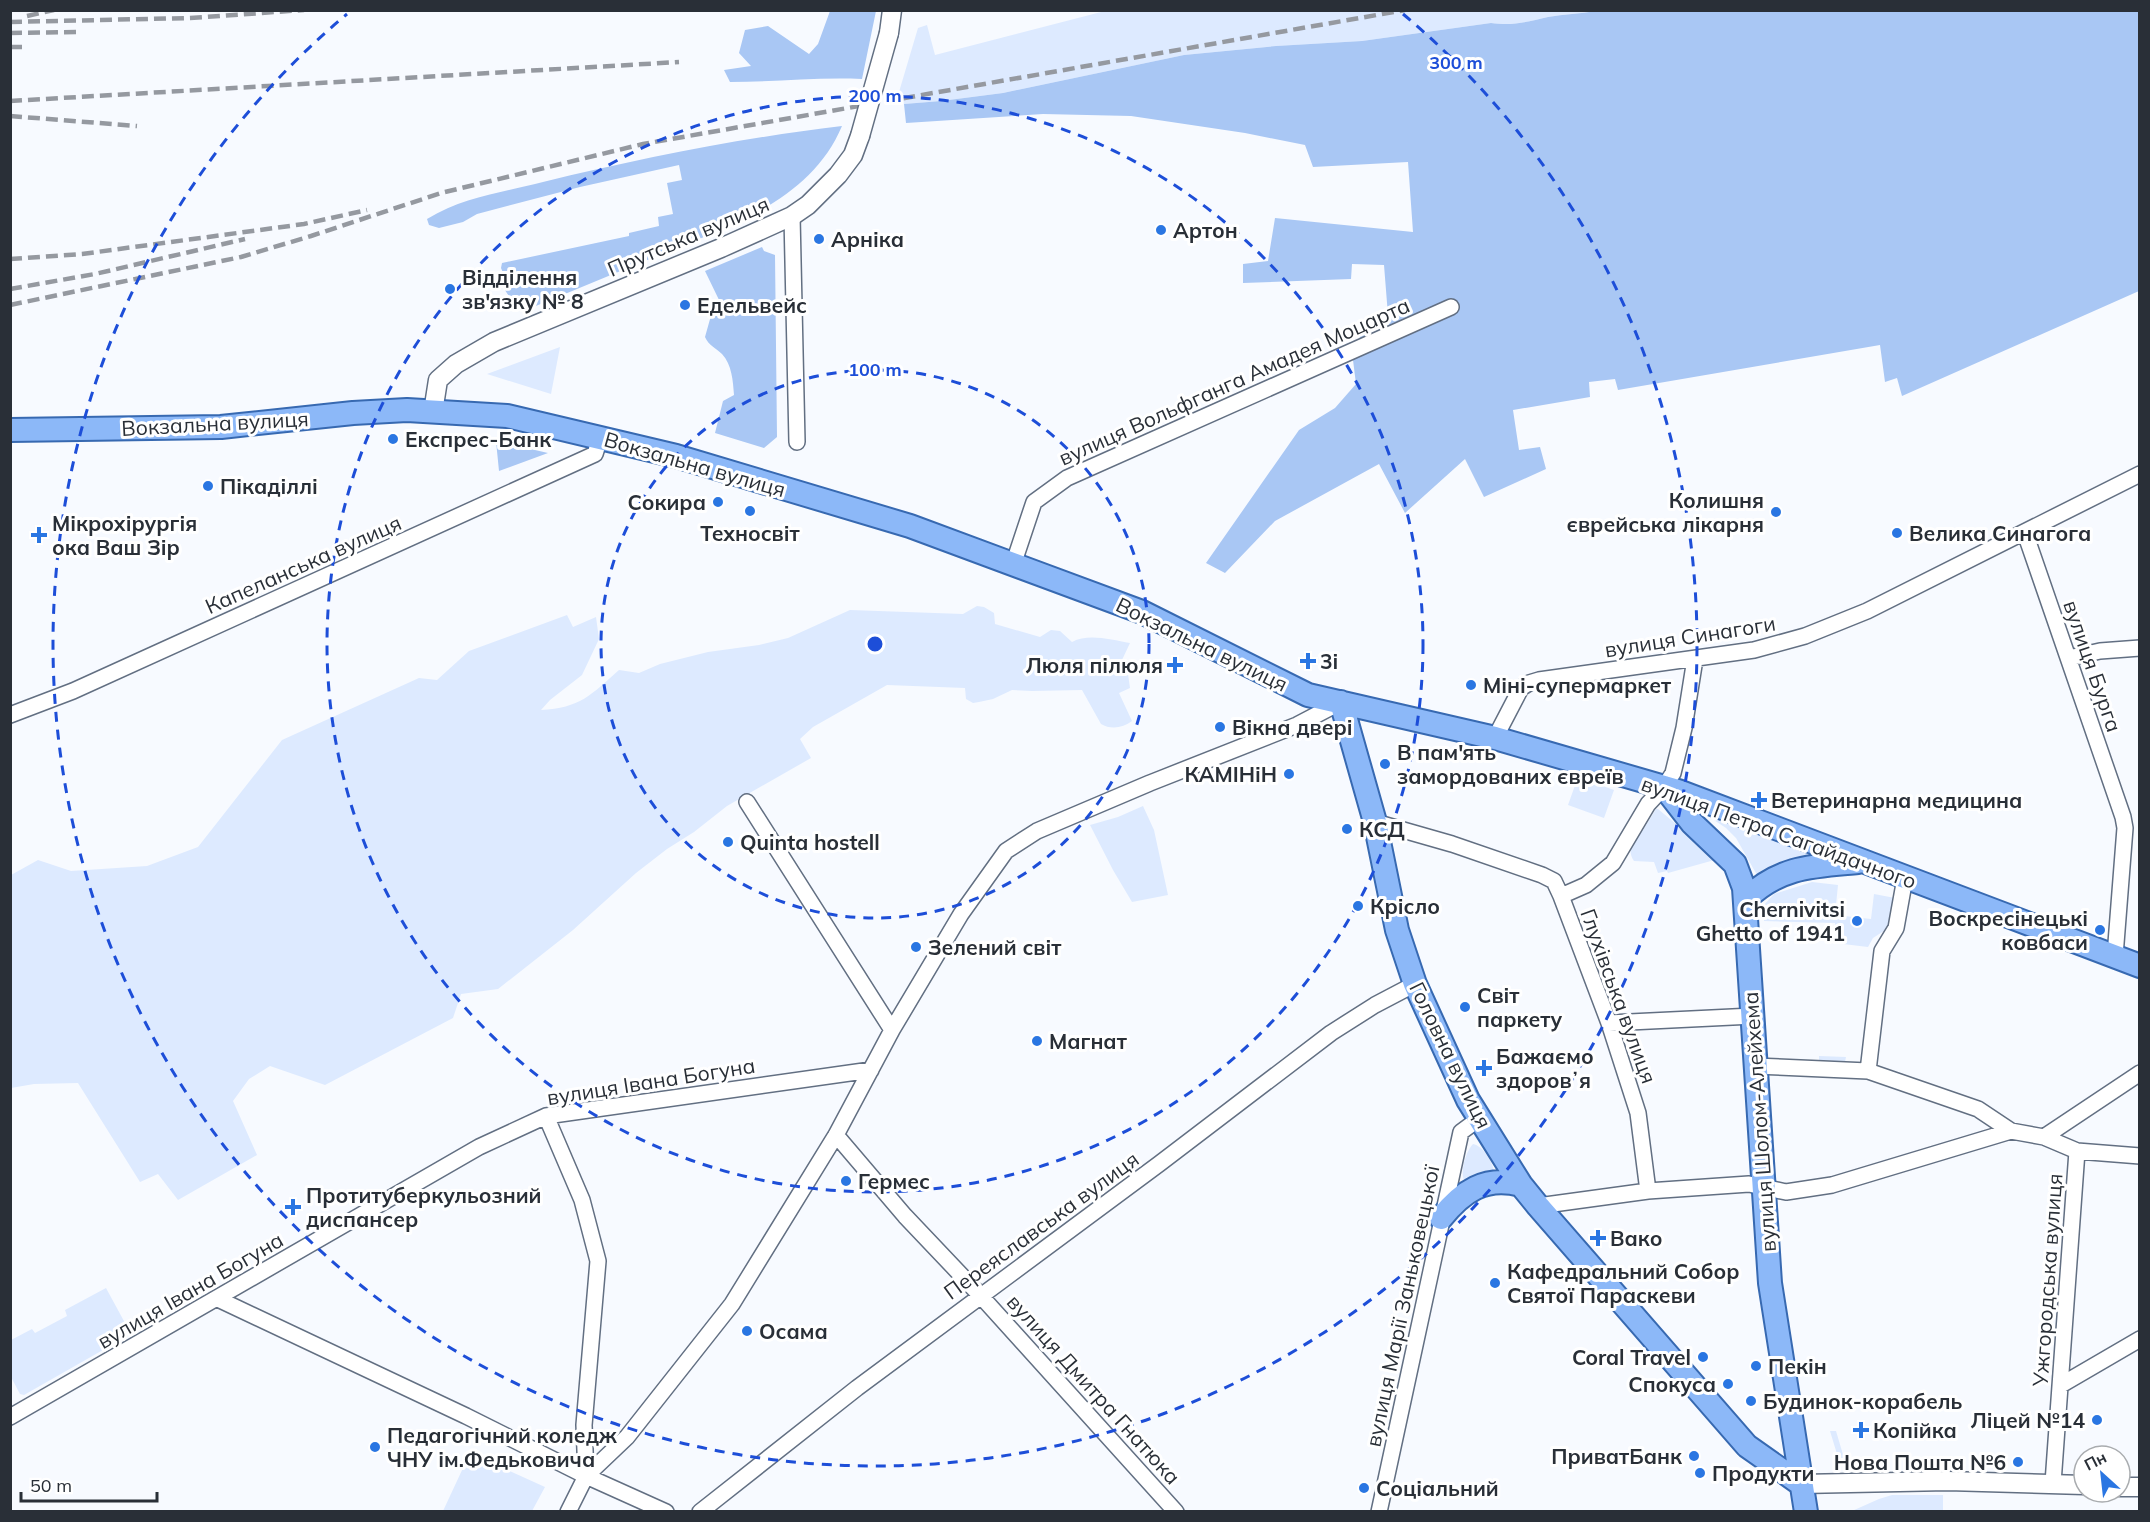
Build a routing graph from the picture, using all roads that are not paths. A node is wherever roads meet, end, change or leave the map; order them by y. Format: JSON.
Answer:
{"nodes":[{"id":1,"x":892,"y":10,"type":"edge"},
{"id":2,"x":792,"y":216,"type":"junction"},
{"id":3,"x":1451,"y":307,"type":"dead end"},
{"id":4,"x":433,"y":412,"type":"junction"},
{"id":5,"x":10,"y":430,"type":"edge"},
{"id":6,"x":600,"y":438,"type":"junction"},
{"id":7,"x":797,"y":442,"type":"dead end"},
{"id":8,"x":2139,"y":474,"type":"edge"},
{"id":9,"x":2025,"y":533,"type":"junction"},
{"id":10,"x":1014,"y":565,"type":"junction"},
{"id":11,"x":2139,"y":648,"type":"edge"},
{"id":12,"x":2069,"y":658,"type":"junction"},
{"id":13,"x":1695,"y":659,"type":"junction"},
{"id":14,"x":1341,"y":702,"type":"junction"},
{"id":15,"x":10,"y":715,"type":"edge"},
{"id":16,"x":1495,"y":738,"type":"junction"},
{"id":17,"x":1664,"y":787,"type":"junction"},
{"id":18,"x":747,"y":802,"type":"dead end"},
{"id":19,"x":1375,"y":822,"type":"junction"},
{"id":20,"x":1864,"y":862,"type":"junction"},
{"id":21,"x":1905,"y":878,"type":"junction"},
{"id":22,"x":1561,"y":896,"type":"junction"},
{"id":23,"x":1746,"y":899,"type":"junction"},
{"id":24,"x":2115,"y":956,"type":"junction"},
{"id":25,"x":2139,"y":966,"type":"edge"},
{"id":26,"x":1415,"y":984,"type":"junction"},
{"id":27,"x":1753,"y":1016,"type":"junction"},
{"id":28,"x":1609,"y":1023,"type":"junction"},
{"id":29,"x":892,"y":1030,"type":"junction"},
{"id":30,"x":1755,"y":1066,"type":"junction"},
{"id":31,"x":871,"y":1070,"type":"junction"},
{"id":32,"x":1868,"y":1071,"type":"junction"},
{"id":33,"x":2139,"y":1073,"type":"edge"},
{"id":34,"x":546,"y":1116,"type":"junction"},
{"id":35,"x":1480,"y":1118,"type":"junction"},
{"id":36,"x":2011,"y":1131,"type":"junction"},
{"id":37,"x":836,"y":1135,"type":"junction"},
{"id":38,"x":2044,"y":1137,"type":"junction"},
{"id":39,"x":2078,"y":1151,"type":"junction"},
{"id":40,"x":2139,"y":1156,"type":"edge"},
{"id":41,"x":1521,"y":1185,"type":"junction"},
{"id":42,"x":1762,"y":1187,"type":"junction"},
{"id":43,"x":1648,"y":1191,"type":"junction"},
{"id":44,"x":1539,"y":1206,"type":"junction"},
{"id":45,"x":1441,"y":1218,"type":"junction"},
{"id":46,"x":980,"y":1295,"type":"junction"},
{"id":47,"x":218,"y":1299,"type":"junction"},
{"id":48,"x":2139,"y":1339,"type":"edge"},
{"id":49,"x":2061,"y":1385,"type":"junction"},
{"id":50,"x":10,"y":1417,"type":"edge"},
{"id":51,"x":586,"y":1476,"type":"junction"},
{"id":52,"x":2053,"y":1483,"type":"junction"},
{"id":53,"x":1801,"y":1484,"type":"junction"},
{"id":54,"x":2072,"y":1484,"type":"edge"},
{"id":55,"x":568,"y":1512,"type":"edge"},
{"id":56,"x":666,"y":1512,"type":"edge"},
{"id":57,"x":700,"y":1512,"type":"edge"},
{"id":58,"x":1176,"y":1512,"type":"edge"},
{"id":59,"x":1379,"y":1512,"type":"edge"},
{"id":60,"x":1806,"y":1512,"type":"edge"}],
"edges":[{"from":1,"to":2,"type":"street","name":"Прутська вулиця","bridge":true},
{"from":2,"to":4,"type":"street","name":"Прутська вулиця"},
{"from":2,"to":7,"type":"street","name":"Прутська вулиця"},
{"from":3,"to":10,"type":"street","name":"вулиця Вольфганга Амадея Моцарта"},
{"from":4,"to":5,"type":"main road","name":"Вокзальна вулиця"},
{"from":4,"to":6,"type":"main road","name":"Вокзальна вулиця"},
{"from":6,"to":10,"type":"main road","name":"Вокзальна вулиця"},
{"from":6,"to":15,"type":"street","name":"Капеланська вулиця"},
{"from":8,"to":9,"type":"street","name":"вулиця Синагоги"},
{"from":9,"to":12,"type":"street","name":"вулиця Бурга"},
{"from":9,"to":13,"type":"street","name":"вулиця Синагоги"},
{"from":10,"to":14,"type":"main road","name":"Вокзальна вулиця"},
{"from":11,"to":12,"type":"street"},
{"from":12,"to":24,"type":"street","name":"вулиця Бурга"},
{"from":13,"to":16,"type":"street","name":"вулиця Синагоги"},
{"from":13,"to":17,"type":"street","name":"Глухівська вулиця"},
{"from":14,"to":16,"type":"main road","name":"вулиця Петра Сагайдачного"},
{"from":14,"to":19,"type":"main road","name":"Головна вулиця"},
{"from":14,"to":29,"type":"street"},
{"from":16,"to":17,"type":"main road","name":"вулиця Петра Сагайдачного"},
{"from":17,"to":20,"type":"main road","name":"вулиця Петра Сагайдачного"},
{"from":17,"to":22,"type":"street","name":"Глухівська вулиця"},
{"from":17,"to":23,"type":"main road","name":"вулиця Шолом-Алейхема"},
{"from":18,"to":29,"type":"street"},
{"from":19,"to":22,"type":"street"},
{"from":19,"to":26,"type":"main road","name":"Головна вулиця"},
{"from":20,"to":21,"type":"main road","name":"вулиця Петра Сагайдачного"},
{"from":20,"to":23,"type":"main road"},
{"from":21,"to":24,"type":"main road","name":"вулиця Петра Сагайдачного"},
{"from":21,"to":32,"type":"street"},
{"from":22,"to":28,"type":"street","name":"Глухівська вулиця"},
{"from":23,"to":27,"type":"main road","name":"вулиця Шолом-Алейхема"},
{"from":24,"to":25,"type":"main road","name":"вулиця Петра Сагайдачного"},
{"from":26,"to":35,"type":"main road","name":"Головна вулиця"},
{"from":26,"to":46,"type":"street","name":"Переяславська вулиця"},
{"from":27,"to":28,"type":"street"},
{"from":27,"to":30,"type":"main road","name":"вулиця Шолом-Алейхема"},
{"from":28,"to":43,"type":"street","name":"Глухівська вулиця"},
{"from":29,"to":31,"type":"street"},
{"from":30,"to":32,"type":"street"},
{"from":30,"to":42,"type":"main road","name":"вулиця Шолом-Алейхема"},
{"from":31,"to":34,"type":"street","name":"вулиця Івана Богуна"},
{"from":31,"to":37,"type":"street"},
{"from":32,"to":36,"type":"street"},
{"from":33,"to":38,"type":"street"},
{"from":34,"to":47,"type":"street","name":"вулиця Івана Богуна"},
{"from":34,"to":51,"type":"street"},
{"from":35,"to":41,"type":"main road","name":"Головна вулиця"},
{"from":35,"to":45,"type":"street","name":"вулиця Марії Заньковецької"},
{"from":36,"to":38,"type":"street"},
{"from":36,"to":42,"type":"street"},
{"from":37,"to":46,"type":"street","name":"вулиця Дмитра Гнатюка"},
{"from":37,"to":51,"type":"street"},
{"from":38,"to":39,"type":"street"},
{"from":39,"to":40,"type":"street"},
{"from":39,"to":49,"type":"street","name":"Ужгородська вулиця"},
{"from":41,"to":44,"type":"main road","name":"Головна вулиця"},
{"from":41,"to":45,"type":"main road"},
{"from":42,"to":43,"type":"street"},
{"from":42,"to":53,"type":"main road","name":"вулиця Шолом-Алейхема"},
{"from":43,"to":44,"type":"street"},
{"from":44,"to":53,"type":"main road","name":"Головна вулиця"},
{"from":45,"to":59,"type":"street","name":"вулиця Марії Заньковецької"},
{"from":46,"to":57,"type":"street","name":"Переяславська вулиця"},
{"from":46,"to":58,"type":"street","name":"вулиця Дмитра Гнатюка"},
{"from":47,"to":50,"type":"street","name":"вулиця Івана Богуна"},
{"from":47,"to":51,"type":"street"},
{"from":48,"to":49,"type":"street"},
{"from":49,"to":52,"type":"street","name":"Ужгородська вулиця"},
{"from":51,"to":55,"type":"street"},
{"from":51,"to":56,"type":"street"},
{"from":52,"to":53,"type":"street"},
{"from":52,"to":54,"type":"street"},
{"from":53,"to":60,"type":"main road"}]}
